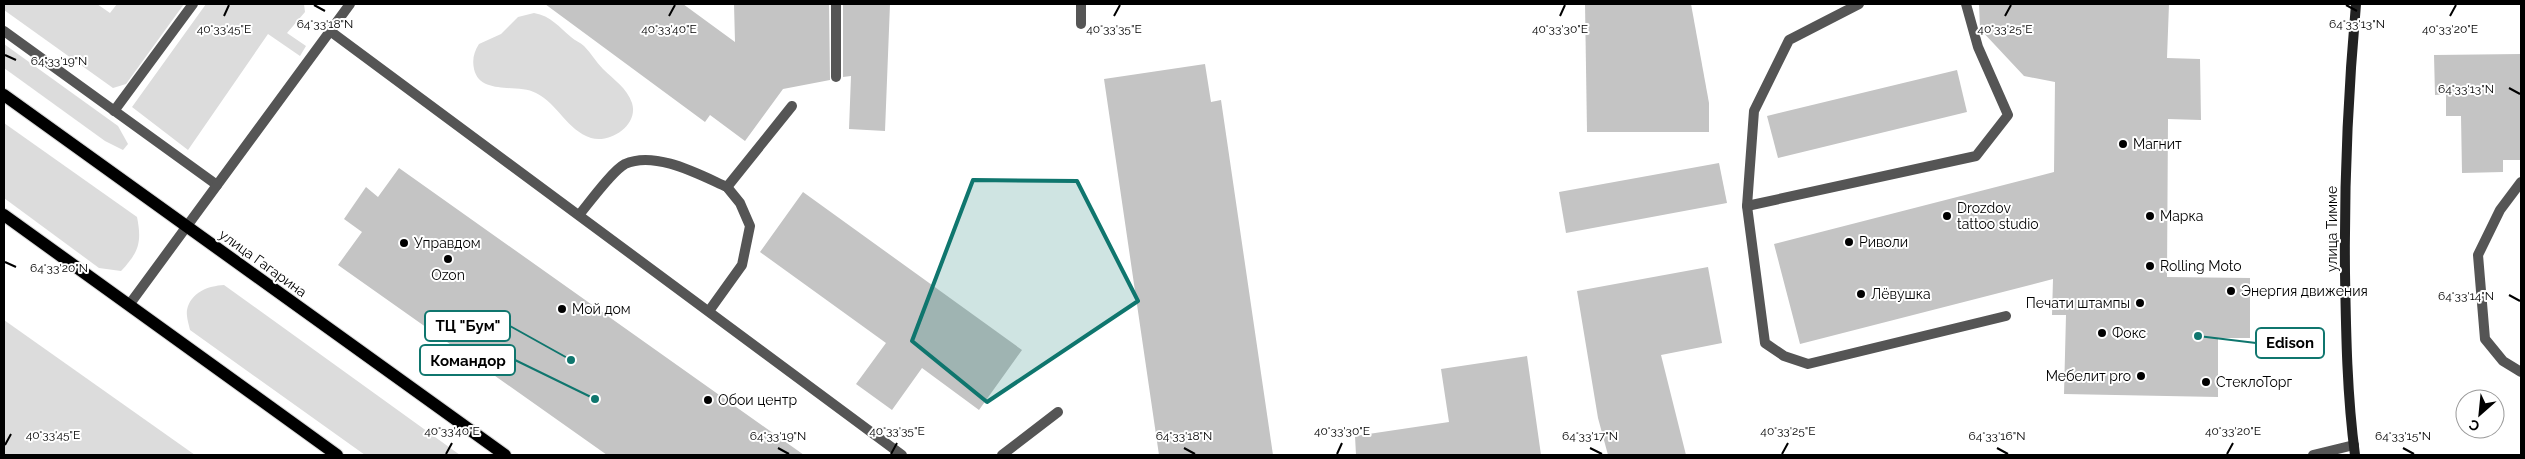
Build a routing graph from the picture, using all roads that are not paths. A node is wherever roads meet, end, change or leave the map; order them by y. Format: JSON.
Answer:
{"nodes":[{"id":1,"x":193,"y":4,"type":"edge"},
{"id":2,"x":350,"y":4,"type":"edge"},
{"id":3,"x":836,"y":4,"type":"edge"},
{"id":4,"x":1081,"y":4,"type":"edge"},
{"id":5,"x":1859,"y":4,"type":"edge"},
{"id":6,"x":1966,"y":4,"type":"edge"},
{"id":7,"x":2356,"y":4,"type":"edge"},
{"id":8,"x":1081,"y":24,"type":"dead end"},
{"id":9,"x":330,"y":30,"type":"junction"},
{"id":10,"x":4,"y":31,"type":"edge"},
{"id":11,"x":836,"y":77,"type":"dead end"},
{"id":12,"x":4,"y":95,"type":"edge"},
{"id":13,"x":792,"y":106,"type":"dead end"},
{"id":14,"x":114,"y":111,"type":"junction"},
{"id":15,"x":2521,"y":182,"type":"edge"},
{"id":16,"x":217,"y":185,"type":"junction"},
{"id":17,"x":727,"y":187,"type":"junction"},
{"id":18,"x":1747,"y":206,"type":"junction"},
{"id":19,"x":4,"y":215,"type":"edge"},
{"id":20,"x":578,"y":215,"type":"junction"},
{"id":21,"x":186,"y":226,"type":"junction"},
{"id":22,"x":129,"y":305,"type":"junction"},
{"id":23,"x":708,"y":311,"type":"junction"},
{"id":24,"x":2006,"y":316,"type":"dead end"},
{"id":25,"x":2521,"y":372,"type":"edge"},
{"id":26,"x":1058,"y":412,"type":"dead end"},
{"id":27,"x":2354,"y":450,"type":"edge"},
{"id":28,"x":337,"y":455,"type":"edge"},
{"id":29,"x":505,"y":455,"type":"edge"},
{"id":30,"x":902,"y":455,"type":"edge"},
{"id":31,"x":1002,"y":455,"type":"edge"},
{"id":32,"x":2313,"y":455,"type":"edge"}],
"edges":[{"from":1,"to":14,"type":"street"},
{"from":2,"to":9,"type":"street"},
{"from":3,"to":11,"type":"street"},
{"from":4,"to":8,"type":"street"},
{"from":5,"to":18,"type":"street"},
{"from":6,"to":18,"type":"street"},
{"from":7,"to":27,"type":"main road","name":"улица Тимме"},
{"from":9,"to":16,"type":"street"},
{"from":9,"to":20,"type":"street"},
{"from":10,"to":14,"type":"street"},
{"from":12,"to":21,"type":"main road","name":"улица Гагарина"},
{"from":13,"to":17,"type":"street"},
{"from":14,"to":16,"type":"street"},
{"from":15,"to":25,"type":"street"},
{"from":16,"to":21,"type":"street"},
{"from":17,"to":20,"type":"street"},
{"from":17,"to":23,"type":"street"},
{"from":18,"to":24,"type":"street"},
{"from":19,"to":22,"type":"main road"},
{"from":20,"to":23,"type":"street"},
{"from":21,"to":22,"type":"street"},
{"from":21,"to":29,"type":"main road","name":"улица Гагарина"},
{"from":22,"to":28,"type":"main road"},
{"from":23,"to":30,"type":"street"},
{"from":26,"to":31,"type":"street"},
{"from":27,"to":32,"type":"street"}]}
